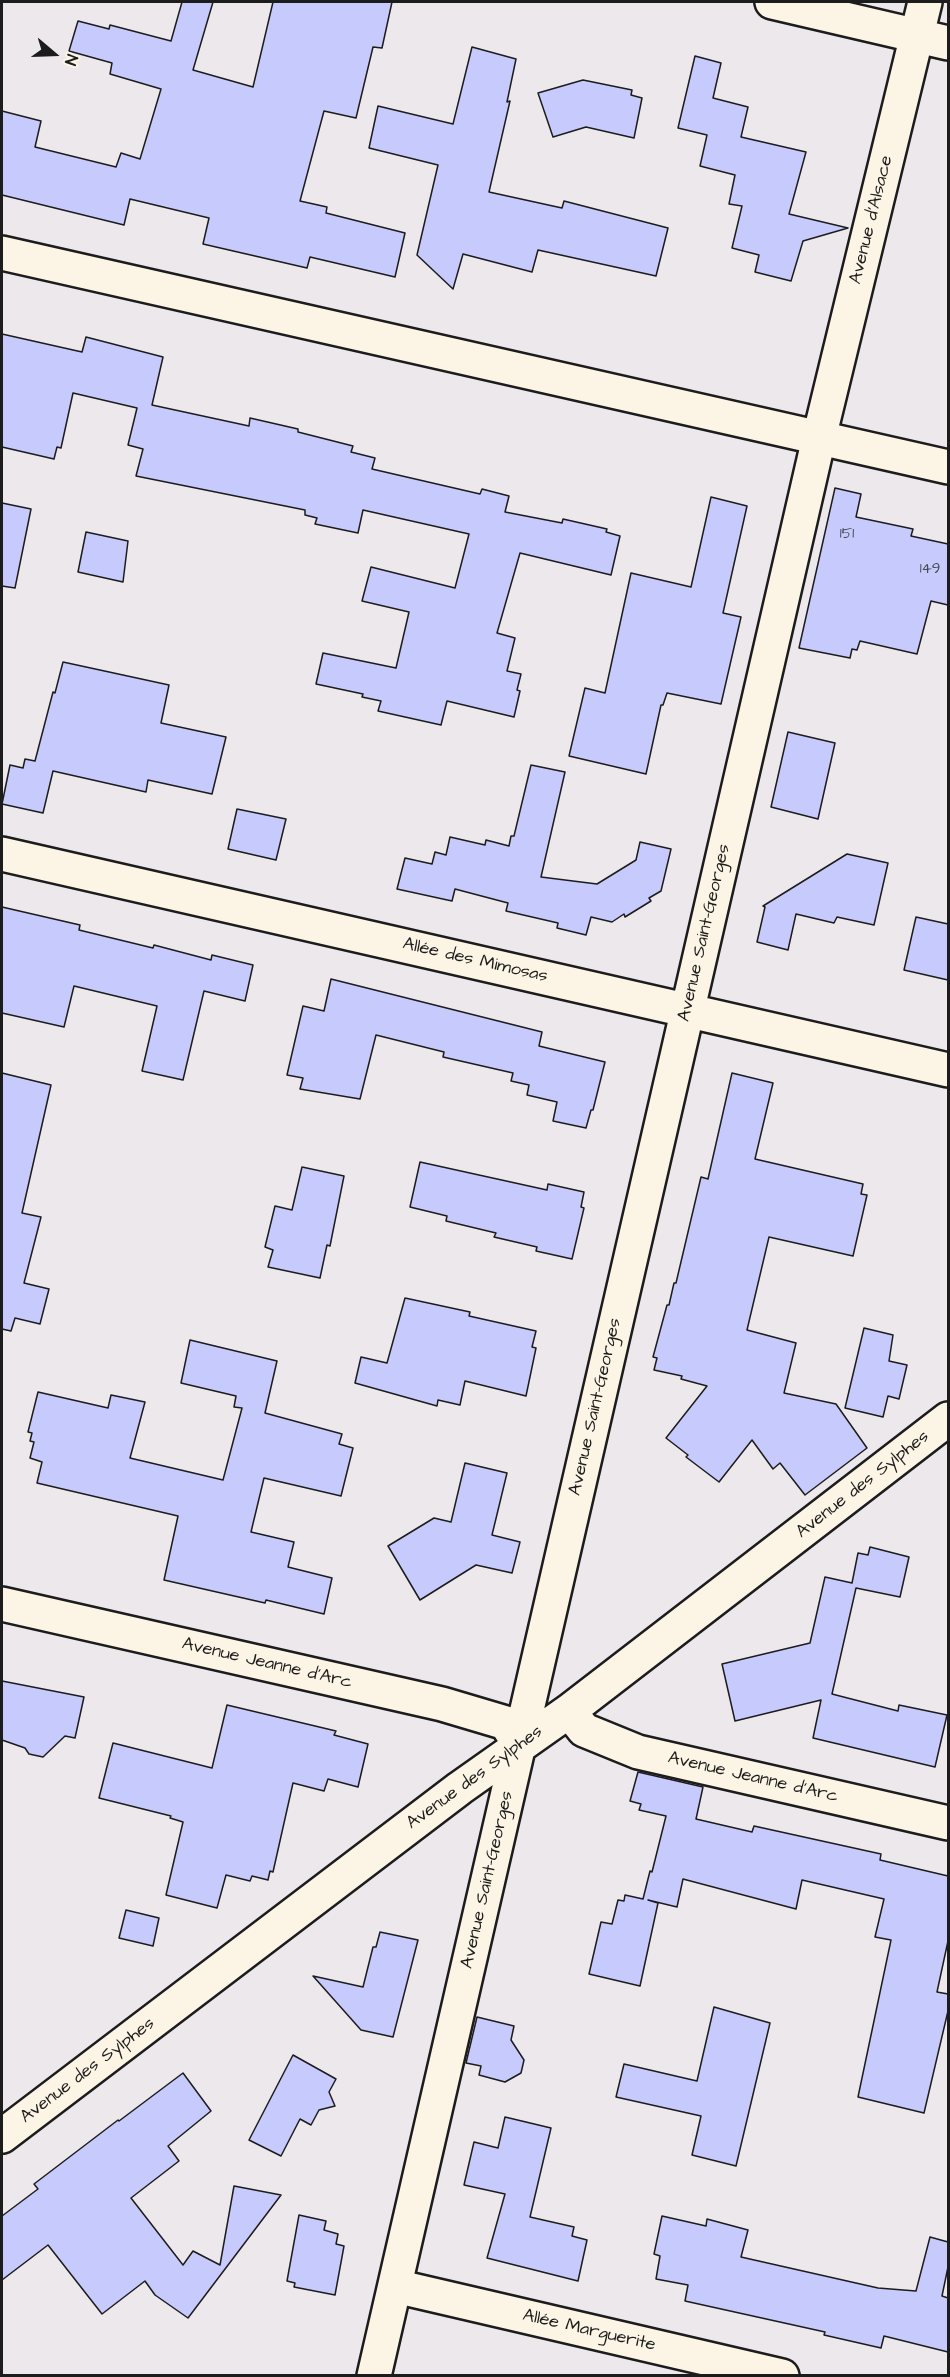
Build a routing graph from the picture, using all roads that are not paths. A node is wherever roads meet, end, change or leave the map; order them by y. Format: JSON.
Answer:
{"nodes":[{"id":1,"x":772,"y":2,"type":"edge"},
{"id":2,"x":925,"y":2,"type":"edge"},
{"id":3,"x":917,"y":36,"type":"junction"},
{"id":4,"x":948,"y":43,"type":"edge"},
{"id":5,"x":2,"y":253,"type":"edge"},
{"id":6,"x":819,"y":438,"type":"junction"},
{"id":7,"x":948,"y":467,"type":"edge"},
{"id":8,"x":2,"y":854,"type":"edge"},
{"id":9,"x":688,"y":1009,"type":"junction"},
{"id":10,"x":948,"y":1070,"type":"edge"},
{"id":11,"x":948,"y":1419,"type":"edge"},
{"id":12,"x":2,"y":1604,"type":"edge"},
{"id":13,"x":569,"y":1711,"type":"junction"},
{"id":14,"x":519,"y":1744,"type":"junction"},
{"id":15,"x":948,"y":1823,"type":"edge"},
{"id":16,"x":2,"y":2136,"type":"edge"},
{"id":17,"x":395,"y":2286,"type":"junction"},
{"id":18,"x":374,"y":2376,"type":"edge"},
{"id":19,"x":782,"y":2376,"type":"edge"}],
"edges":[{"from":1,"to":3,"type":"street"},
{"from":2,"to":3,"type":"street","name":"Avenue d'Alsace"},
{"from":3,"to":4,"type":"street"},
{"from":3,"to":6,"type":"street","name":"Avenue d'Alsace"},
{"from":5,"to":6,"type":"street"},
{"from":6,"to":7,"type":"street"},
{"from":6,"to":9,"type":"street","name":"Avenue Saint-Georges"},
{"from":8,"to":9,"type":"street","name":"Allée des Mimosas"},
{"from":9,"to":10,"type":"street","name":"Allée des Mimosas"},
{"from":9,"to":14,"type":"street","name":"Avenue Saint-Georges"},
{"from":11,"to":13,"type":"street","name":"Avenue des Sylphes"},
{"from":12,"to":14,"type":"street","name":"Avenue Jeanne d'Arc"},
{"from":13,"to":14,"type":"street","name":"Avenue des Sylphes"},
{"from":13,"to":15,"type":"street","name":"Avenue Jeanne d'Arc"},
{"from":14,"to":16,"type":"street","name":"Avenue des Sylphes"},
{"from":14,"to":17,"type":"street","name":"Avenue Saint-Georges"},
{"from":17,"to":18,"type":"street","name":"Avenue Saint-Georges"},
{"from":17,"to":19,"type":"street","name":"Allée Marguerite"}]}
